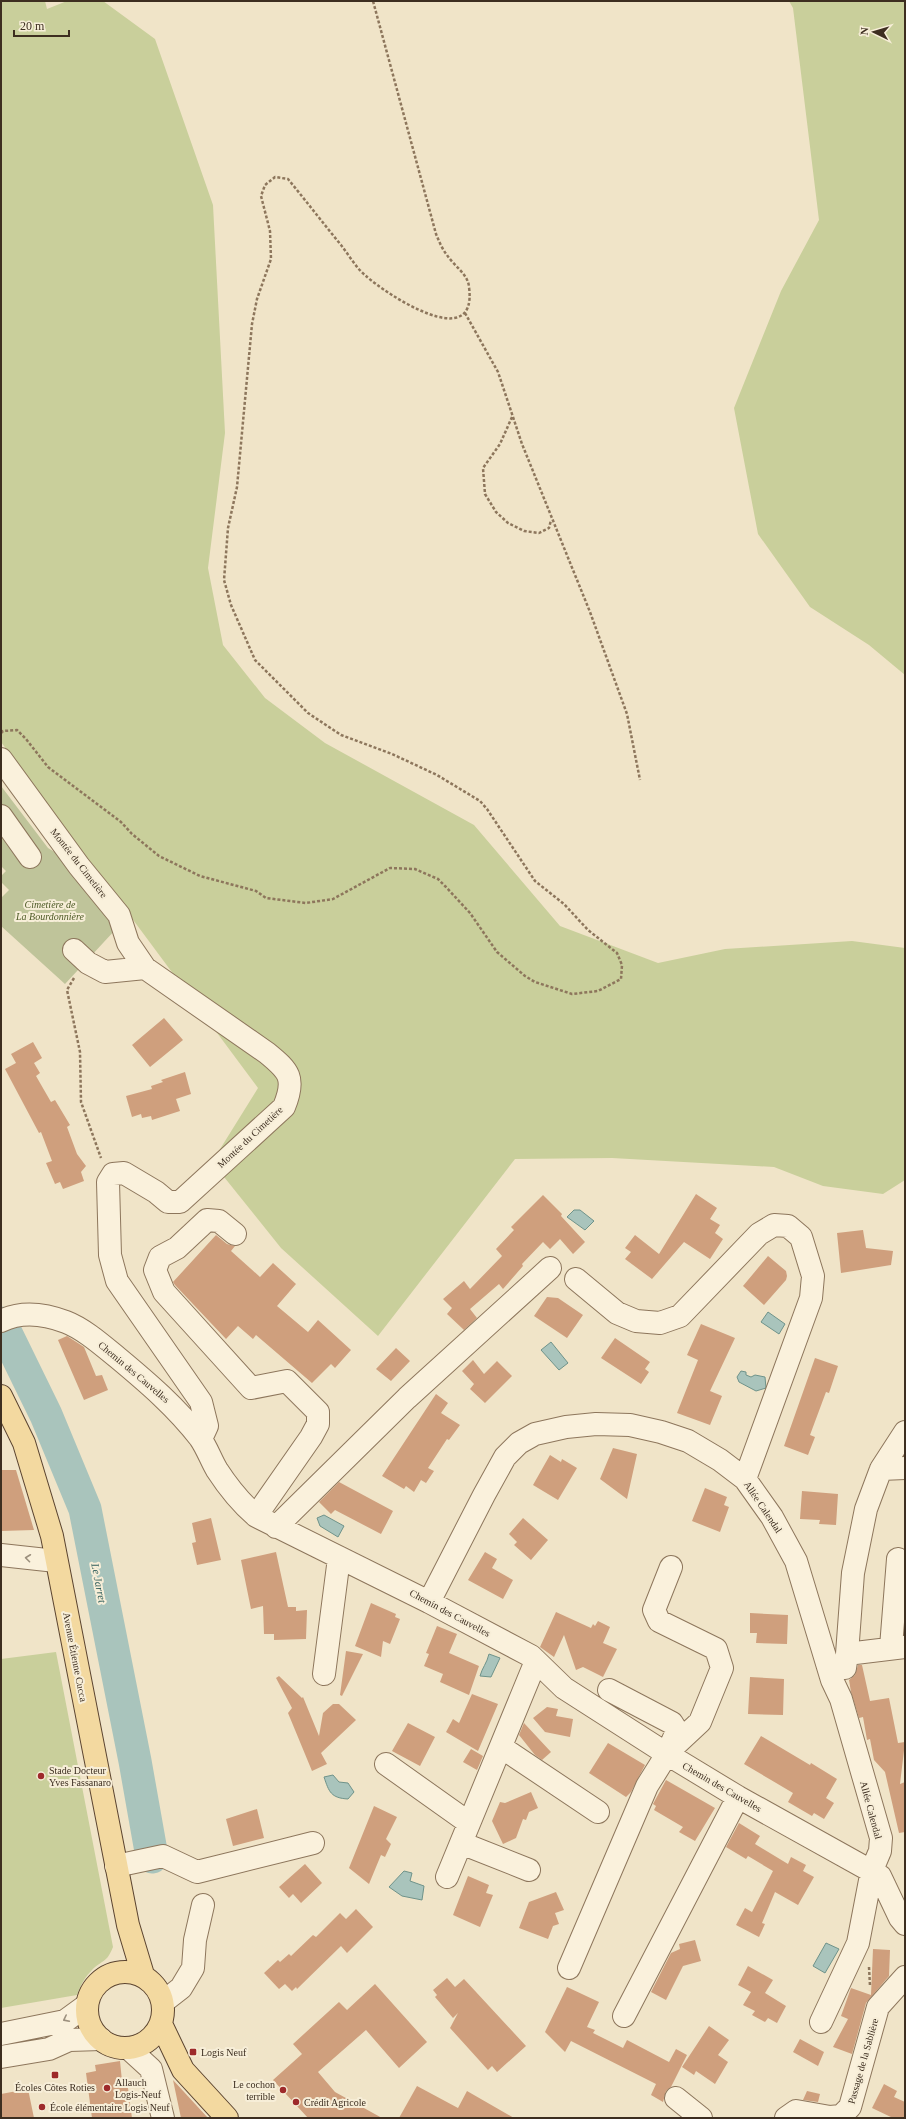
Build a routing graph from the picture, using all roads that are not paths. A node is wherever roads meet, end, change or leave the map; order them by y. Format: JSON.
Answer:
{"nodes":[{"id":1,"x":1,"y":759,"type":"edge"},
{"id":2,"x":1,"y":816,"type":"edge"},
{"id":3,"x":30,"y":857,"type":"dead end"},
{"id":4,"x":74,"y":950,"type":"dead end"},
{"id":5,"x":145,"y":968,"type":"junction"},
{"id":6,"x":235,"y":1234,"type":"dead end"},
{"id":7,"x":550,"y":1268,"type":"dead end"},
{"id":8,"x":576,"y":1278,"type":"dead end"},
{"id":9,"x":5,"y":1319,"type":"edge"},
{"id":10,"x":1,"y":1396,"type":"edge"},
{"id":11,"x":905,"y":1432,"type":"edge"},
{"id":12,"x":201,"y":1439,"type":"junction"},
{"id":13,"x":905,"y":1468,"type":"edge"},
{"id":14,"x":881,"y":1469,"type":"junction"},
{"id":15,"x":745,"y":1479,"type":"junction"},
{"id":16,"x":256,"y":1516,"type":"junction"},
{"id":17,"x":276,"y":1527,"type":"junction"},
{"id":18,"x":1,"y":1555,"type":"edge"},
{"id":19,"x":339,"y":1558,"type":"junction"},
{"id":20,"x":898,"y":1559,"type":"dead end"},
{"id":21,"x":56,"y":1561,"type":"junction"},
{"id":22,"x":671,"y":1567,"type":"dead end"},
{"id":23,"x":429,"y":1602,"type":"junction"},
{"id":24,"x":898,"y":1647,"type":"edge"},
{"id":25,"x":847,"y":1654,"type":"junction"},
{"id":26,"x":536,"y":1661,"type":"junction"},
{"id":27,"x":324,"y":1674,"type":"dead end"},
{"id":28,"x":609,"y":1690,"type":"dead end"},
{"id":29,"x":841,"y":1699,"type":"junction"},
{"id":30,"x":501,"y":1747,"type":"junction"},
{"id":31,"x":667,"y":1754,"type":"junction"},
{"id":32,"x":386,"y":1764,"type":"dead end"},
{"id":33,"x":738,"y":1797,"type":"junction"},
{"id":34,"x":598,"y":1812,"type":"dead end"},
{"id":35,"x":469,"y":1823,"type":"junction"},
{"id":36,"x":313,"y":1843,"type":"dead end"},
{"id":37,"x":461,"y":1843,"type":"junction"},
{"id":38,"x":116,"y":1866,"type":"junction"},
{"id":39,"x":529,"y":1870,"type":"dead end"},
{"id":40,"x":872,"y":1870,"type":"junction"},
{"id":41,"x":447,"y":1877,"type":"dead end"},
{"id":42,"x":203,"y":1905,"type":"dead end"},
{"id":43,"x":905,"y":1924,"type":"edge"},
{"id":44,"x":128,"y":1925,"type":"junction"},
{"id":45,"x":570,"y":1968,"type":"dead end"},
{"id":46,"x":143,"y":1975,"type":"junction"},
{"id":47,"x":107,"y":1976,"type":"junction"},
{"id":48,"x":905,"y":1977,"type":"edge"},
{"id":49,"x":163,"y":2002,"type":"junction"},
{"id":50,"x":87,"y":2005,"type":"junction"},
{"id":51,"x":624,"y":2016,"type":"dead end"},
{"id":52,"x":821,"y":2022,"type":"dead end"},
{"id":53,"x":161,"y":2024,"type":"junction"},
{"id":54,"x":1,"y":2034,"type":"edge"},
{"id":55,"x":100,"y":2039,"type":"junction"},
{"id":56,"x":134,"y":2047,"type":"junction"},
{"id":57,"x":2,"y":2057,"type":"edge"},
{"id":58,"x":183,"y":2070,"type":"junction"},
{"id":59,"x":676,"y":2098,"type":"dead end"},
{"id":60,"x":796,"y":2116,"type":"edge"},
{"id":61,"x":163,"y":2118,"type":"edge"},
{"id":62,"x":227,"y":2118,"type":"edge"},
{"id":63,"x":701,"y":2118,"type":"edge"}],
"edges":[{"from":1,"to":5,"type":"street","name":"Montée du Cimetière"},
{"from":2,"to":3,"type":"street"},
{"from":4,"to":5,"type":"street"},
{"from":5,"to":12,"type":"street","name":"Montée du Cimetière"},
{"from":6,"to":16,"type":"street"},
{"from":7,"to":17,"type":"street"},
{"from":8,"to":15,"type":"street"},
{"from":9,"to":12,"type":"street","name":"Chemin des Cauvelles"},
{"from":10,"to":21,"type":"main road","name":"Avenue Étienne Cucca"},
{"from":11,"to":14,"type":"street"},
{"from":12,"to":16,"type":"street","name":"Chemin des Cauvelles"},
{"from":13,"to":14,"type":"street"},
{"from":14,"to":25,"type":"street"},
{"from":15,"to":23,"type":"street","name":"Allée Calendal"},
{"from":15,"to":29,"type":"street","name":"Allée Calendal"},
{"from":16,"to":17,"type":"street","name":"Chemin des Cauvelles"},
{"from":17,"to":19,"type":"street","name":"Chemin des Cauvelles"},
{"from":21,"to":18,"type":"street","one_way":true},
{"from":19,"to":23,"type":"street","name":"Chemin des Cauvelles"},
{"from":19,"to":27,"type":"street"},
{"from":20,"to":24,"type":"street"},
{"from":21,"to":38,"type":"main road","name":"Avenue Étienne Cucca"},
{"from":22,"to":31,"type":"street"},
{"from":23,"to":26,"type":"street","name":"Chemin des Cauvelles"},
{"from":24,"to":25,"type":"street"},
{"from":25,"to":29,"type":"street"},
{"from":26,"to":30,"type":"street"},
{"from":26,"to":31,"type":"street","name":"Chemin des Cauvelles"},
{"from":28,"to":31,"type":"street"},
{"from":29,"to":40,"type":"street","name":"Allée Calendal"},
{"from":30,"to":34,"type":"street"},
{"from":30,"to":35,"type":"street"},
{"from":31,"to":33,"type":"street","name":"Chemin des Cauvelles"},
{"from":31,"to":45,"type":"street"},
{"from":32,"to":35,"type":"street"},
{"from":33,"to":40,"type":"street","name":"Chemin des Cauvelles"},
{"from":33,"to":51,"type":"street"},
{"from":35,"to":37,"type":"street"},
{"from":36,"to":38,"type":"street"},
{"from":37,"to":39,"type":"street"},
{"from":37,"to":41,"type":"street"},
{"from":38,"to":44,"type":"main road","name":"Avenue Étienne Cucca"},
{"from":40,"to":43,"type":"street","name":"Chemin des Cauvelles"},
{"from":40,"to":52,"type":"street","name":"Allée Calendal"},
{"from":42,"to":49,"type":"street"},
{"from":44,"to":46,"type":"main road","name":"Avenue Étienne Cucca"},
{"from":44,"to":47,"type":"main road"},
{"from":46,"to":47,"type":"main road"},
{"from":46,"to":49,"type":"main road"},
{"from":47,"to":50,"type":"main road"},
{"from":48,"to":60,"type":"street","name":"Passage de la Sablière"},
{"from":49,"to":53,"type":"main road"},
{"from":50,"to":54,"type":"street","one_way":true},
{"from":50,"to":55,"type":"main road"},
{"from":53,"to":56,"type":"main road"},
{"from":53,"to":58,"type":"main road"},
{"from":55,"to":56,"type":"main road"},
{"from":55,"to":57,"type":"street"},
{"from":56,"to":58,"type":"main road"},
{"from":56,"to":61,"type":"street"},
{"from":58,"to":62,"type":"main road"},
{"from":59,"to":63,"type":"street"}]}
